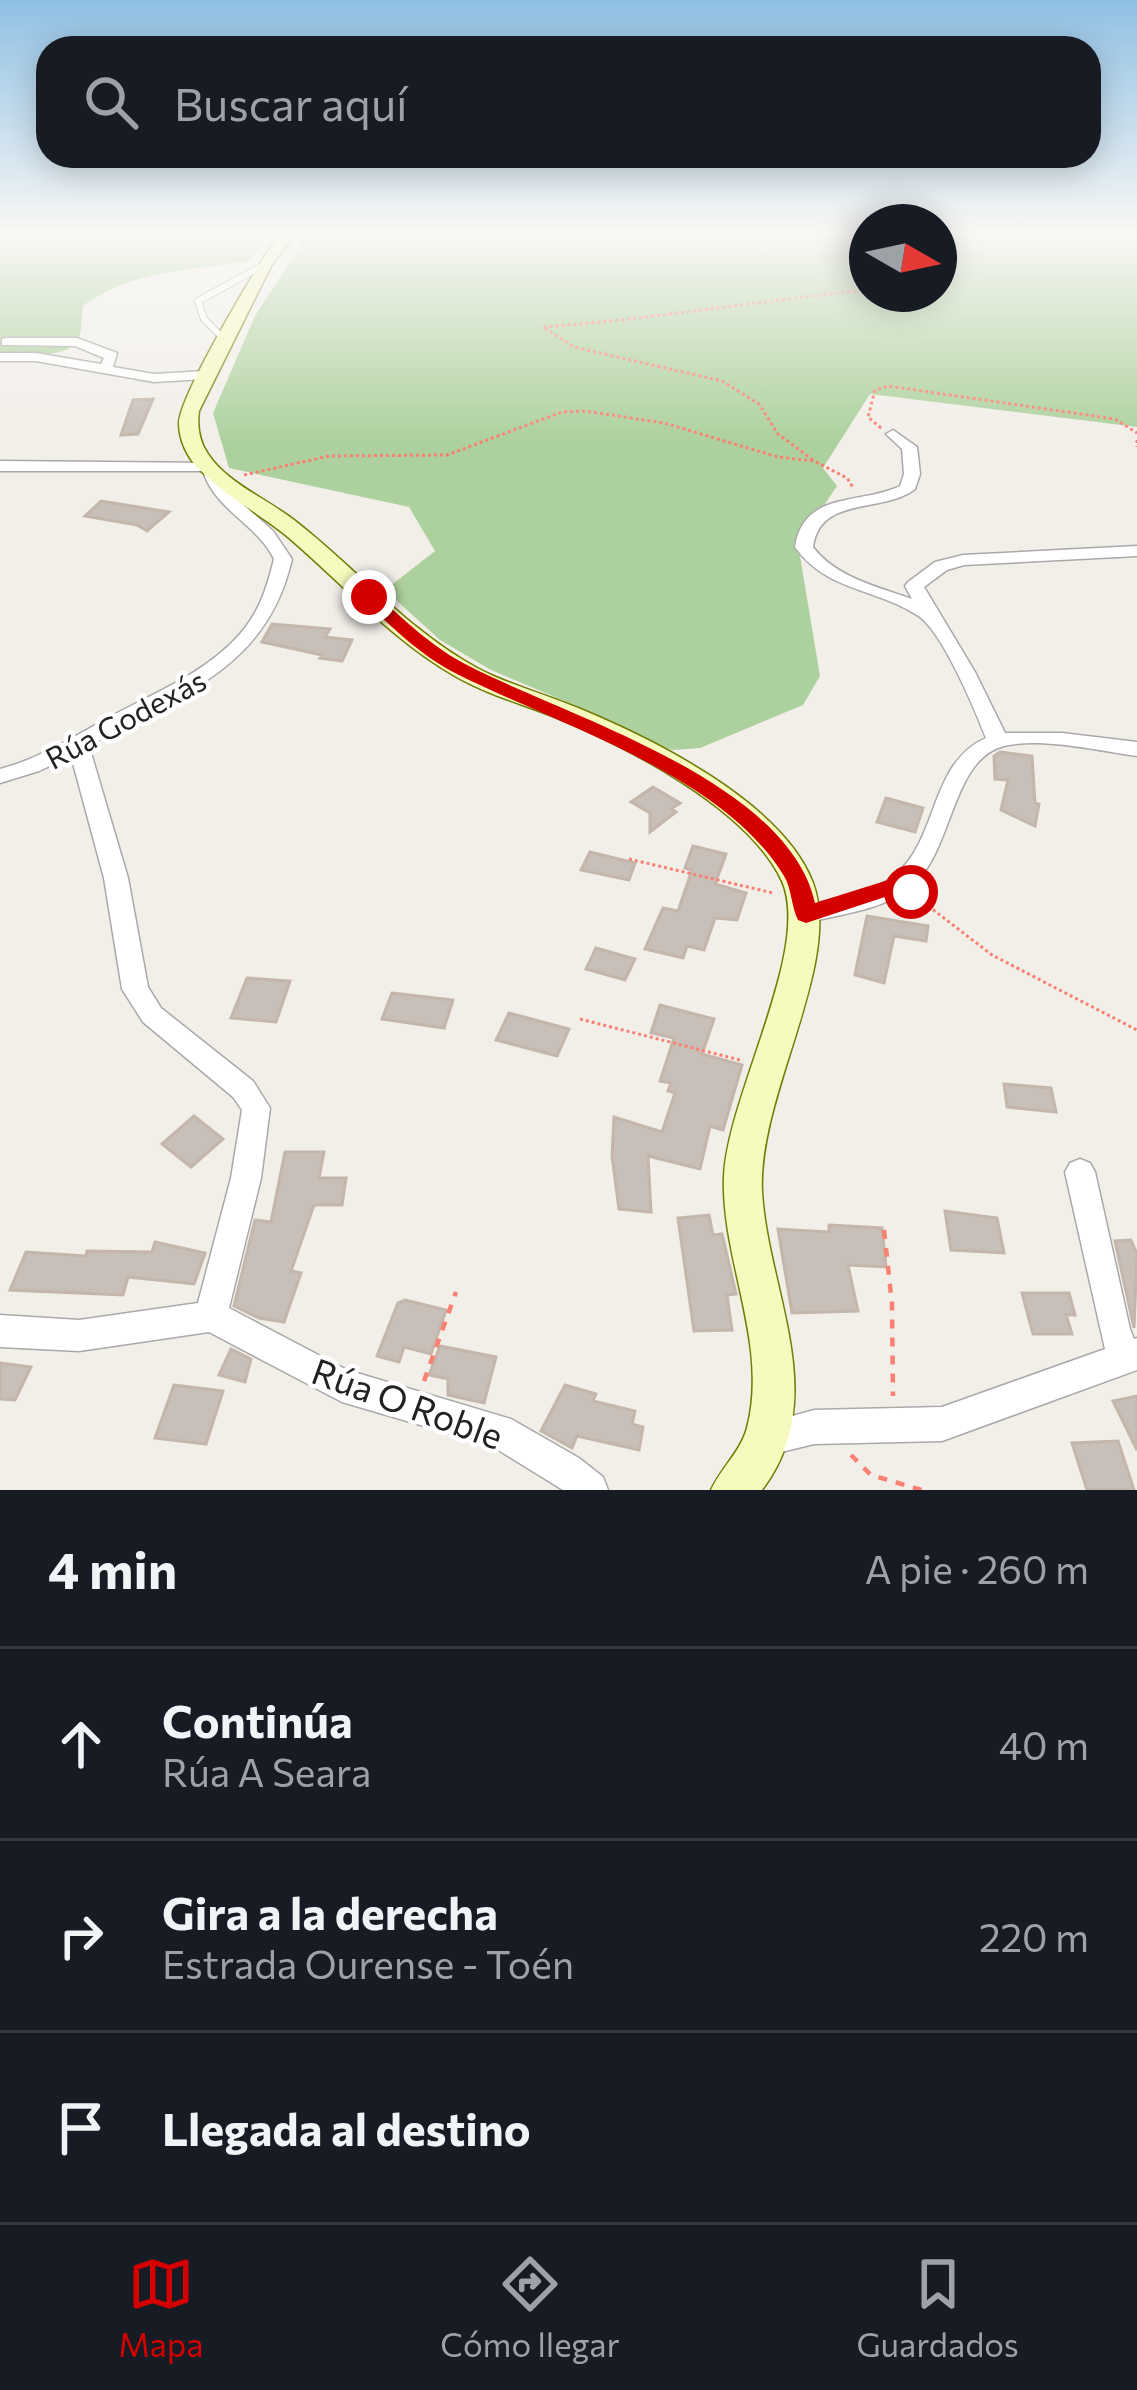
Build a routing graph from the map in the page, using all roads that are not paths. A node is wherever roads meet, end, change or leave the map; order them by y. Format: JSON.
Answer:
{"nodes":[{"id":1,"x":198,"y":302,"type":"edge"},
{"id":2,"x":244,"y":302,"type":"edge"},
{"id":3,"x":224,"y":339,"type":"junction"},
{"id":4,"x":0,"y":342,"type":"edge"},
{"id":5,"x":0,"y":357,"type":"edge"},
{"id":6,"x":106,"y":368,"type":"junction"},
{"id":7,"x":205,"y":374,"type":"junction"},
{"id":8,"x":893,"y":434,"type":"road end"},
{"id":9,"x":0,"y":466,"type":"edge"},
{"id":10,"x":214,"y":471,"type":"junction"},
{"id":11,"x":1137,"y":550,"type":"edge"},
{"id":12,"x":928,"y":613,"type":"junction"},
{"id":13,"x":997,"y":741,"type":"junction"},
{"id":14,"x":78,"y":746,"type":"junction"},
{"id":15,"x":1137,"y":748,"type":"edge"},
{"id":16,"x":0,"y":776,"type":"edge"},
{"id":17,"x":805,"y":907,"type":"junction"},
{"id":18,"x":1080,"y":1172,"type":"dead end"},
{"id":19,"x":211,"y":1316,"type":"junction"},
{"id":20,"x":0,"y":1331,"type":"edge"},
{"id":21,"x":1131,"y":1355,"type":"edge"},
{"id":22,"x":769,"y":1438,"type":"junction"},
{"id":23,"x":590,"y":1490,"type":"edge"},
{"id":24,"x":734,"y":1490,"type":"edge"}],
"edges":[{"from":1,"to":3,"type":"lane"},
{"from":2,"to":3,"type":"street"},
{"from":3,"to":7,"type":"street"},
{"from":4,"to":6,"type":"street"},
{"from":5,"to":6,"type":"street"},
{"from":6,"to":7,"type":"street"},
{"from":7,"to":10,"type":"street"},
{"from":8,"to":12,"type":"street"},
{"from":9,"to":10,"type":"street"},
{"from":10,"to":14,"type":"street","name":"Rúa Godexás"},
{"from":10,"to":17,"type":"street"},
{"from":11,"to":12,"type":"street"},
{"from":12,"to":13,"type":"street"},
{"from":13,"to":15,"type":"street"},
{"from":13,"to":17,"type":"street"},
{"from":14,"to":16,"type":"street","name":"Rúa Godexás"},
{"from":14,"to":19,"type":"street"},
{"from":17,"to":22,"type":"street"},
{"from":18,"to":21,"type":"street"},
{"from":19,"to":20,"type":"street"},
{"from":19,"to":23,"type":"street","name":"Rúa O Roble"},
{"from":21,"to":22,"type":"street"},
{"from":22,"to":24,"type":"street"}]}
